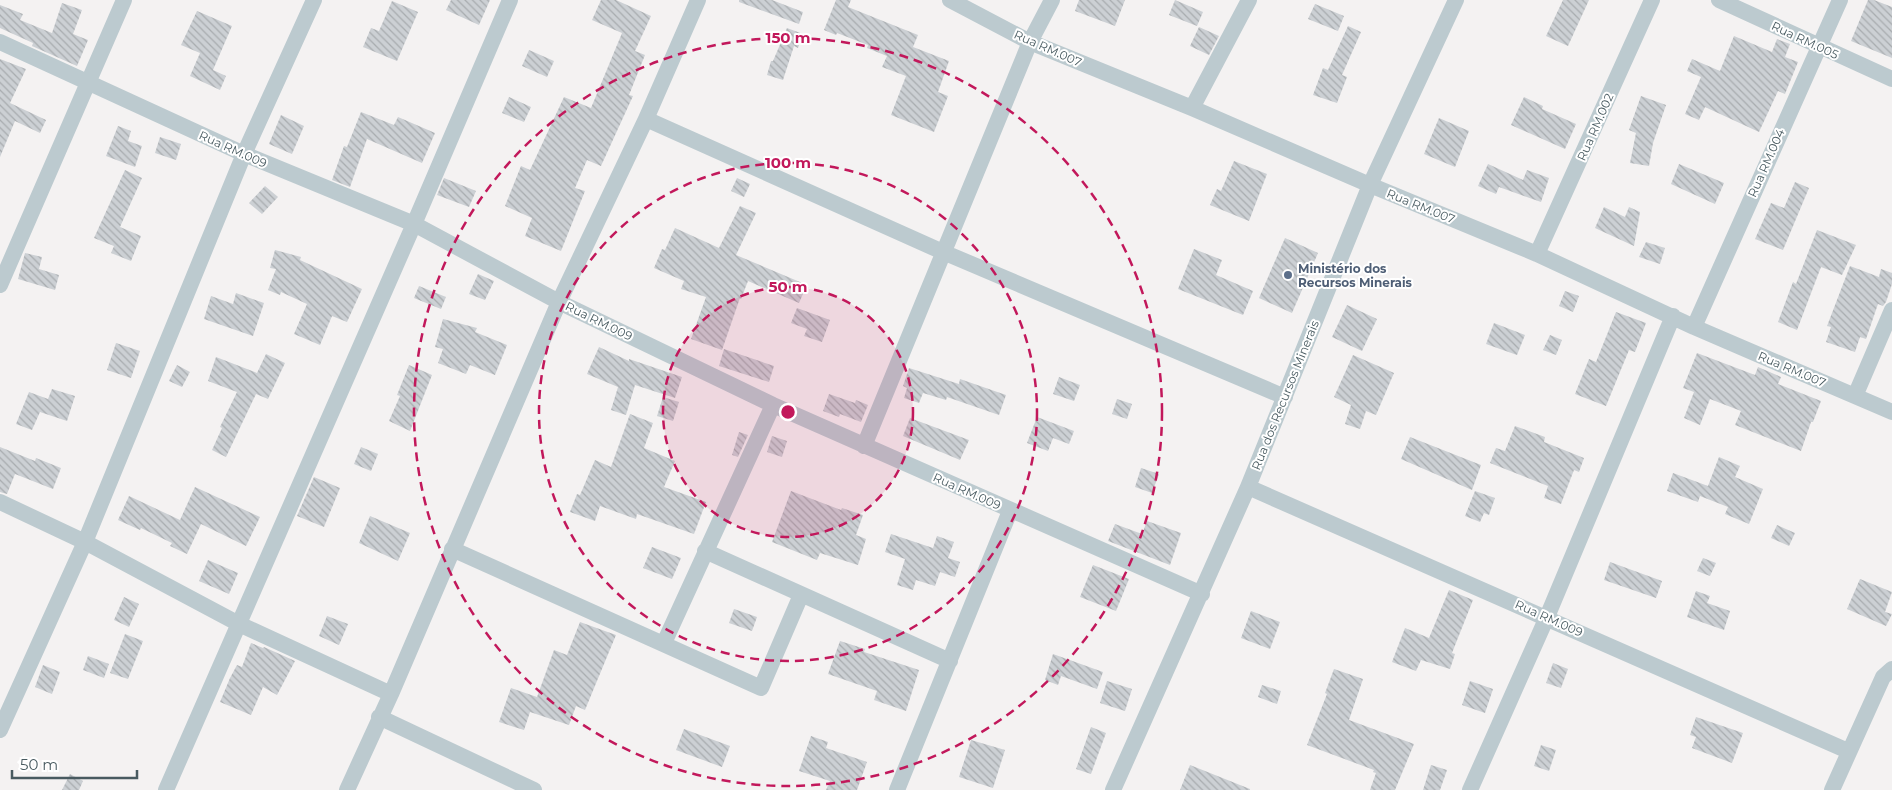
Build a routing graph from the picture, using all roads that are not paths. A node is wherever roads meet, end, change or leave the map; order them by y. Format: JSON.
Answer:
{"nodes":[{"id":1,"x":124,"y":0,"type":"edge"},
{"id":2,"x":314,"y":0,"type":"edge"},
{"id":3,"x":510,"y":0,"type":"edge"},
{"id":4,"x":698,"y":0,"type":"edge"},
{"id":5,"x":950,"y":0,"type":"edge"},
{"id":6,"x":1052,"y":0,"type":"edge"},
{"id":7,"x":1249,"y":0,"type":"edge"},
{"id":8,"x":1456,"y":0,"type":"edge"},
{"id":9,"x":1652,"y":0,"type":"edge"},
{"id":10,"x":1719,"y":0,"type":"edge"},
{"id":11,"x":1840,"y":0,"type":"edge"},
{"id":12,"x":0,"y":42,"type":"edge"},
{"id":13,"x":1030,"y":42,"type":"junction"},
{"id":14,"x":1819,"y":46,"type":"junction"},
{"id":15,"x":1892,"y":79,"type":"edge"},
{"id":16,"x":88,"y":82,"type":"junction"},
{"id":17,"x":1192,"y":108,"type":"junction"},
{"id":18,"x":646,"y":119,"type":"junction"},
{"id":19,"x":244,"y":154,"type":"junction"},
{"id":20,"x":1370,"y":185,"type":"junction"},
{"id":21,"x":414,"y":224,"type":"junction"},
{"id":22,"x":943,"y":252,"type":"junction"},
{"id":23,"x":1537,"y":254,"type":"junction"},
{"id":24,"x":0,"y":285,"type":"edge"},
{"id":25,"x":559,"y":302,"type":"junction"},
{"id":26,"x":1892,"y":310,"type":"edge"},
{"id":27,"x":1674,"y":316,"type":"junction"},
{"id":28,"x":1694,"y":327,"type":"junction"},
{"id":29,"x":1855,"y":396,"type":"junction"},
{"id":30,"x":1285,"y":397,"type":"junction"},
{"id":31,"x":773,"y":405,"type":"junction"},
{"id":32,"x":1892,"y":412,"type":"edge"},
{"id":33,"x":864,"y":446,"type":"junction"},
{"id":34,"x":1248,"y":487,"type":"junction"},
{"id":35,"x":0,"y":502,"type":"edge"},
{"id":36,"x":1010,"y":510,"type":"junction"},
{"id":37,"x":85,"y":542,"type":"junction"},
{"id":38,"x":452,"y":548,"type":"junction"},
{"id":39,"x":705,"y":551,"type":"junction"},
{"id":40,"x":1202,"y":594,"type":"junction"},
{"id":41,"x":801,"y":595,"type":"junction"},
{"id":42,"x":1547,"y":617,"type":"junction"},
{"id":43,"x":239,"y":624,"type":"junction"},
{"id":44,"x":664,"y":643,"type":"junction"},
{"id":45,"x":950,"y":661,"type":"junction"},
{"id":46,"x":1892,"y":669,"type":"edge"},
{"id":47,"x":391,"y":694,"type":"junction"},
{"id":48,"x":379,"y":717,"type":"junction"},
{"id":49,"x":0,"y":730,"type":"edge"},
{"id":50,"x":1848,"y":751,"type":"junction"},
{"id":51,"x":166,"y":790,"type":"edge"},
{"id":52,"x":347,"y":790,"type":"edge"},
{"id":53,"x":534,"y":790,"type":"edge"},
{"id":54,"x":897,"y":790,"type":"edge"},
{"id":55,"x":1113,"y":790,"type":"edge"},
{"id":56,"x":1470,"y":790,"type":"edge"},
{"id":57,"x":1832,"y":790,"type":"edge"}],
"edges":[{"from":1,"to":16,"type":"street"},
{"from":2,"to":19,"type":"street"},
{"from":3,"to":21,"type":"street"},
{"from":4,"to":18,"type":"street"},
{"from":5,"to":13,"type":"street","name":"Rua RM.007"},
{"from":6,"to":13,"type":"street"},
{"from":7,"to":17,"type":"street"},
{"from":8,"to":20,"type":"street","name":"Rua dos Recursos Minerais"},
{"from":9,"to":23,"type":"street","name":"Rua RM.002"},
{"from":10,"to":14,"type":"street","name":"Rua RM.005"},
{"from":11,"to":14,"type":"street","name":"Rua RM.004"},
{"from":12,"to":16,"type":"street","name":"Rua RM.009"},
{"from":13,"to":17,"type":"street","name":"Rua RM.007"},
{"from":13,"to":22,"type":"street"},
{"from":14,"to":15,"type":"street","name":"Rua RM.005"},
{"from":14,"to":28,"type":"street","name":"Rua RM.004"},
{"from":16,"to":19,"type":"street","name":"Rua RM.009"},
{"from":16,"to":24,"type":"street"},
{"from":17,"to":20,"type":"street","name":"Rua RM.007"},
{"from":18,"to":22,"type":"street"},
{"from":18,"to":25,"type":"street"},
{"from":19,"to":21,"type":"street","name":"Rua RM.009"},
{"from":19,"to":37,"type":"street"},
{"from":20,"to":23,"type":"street","name":"Rua RM.007"},
{"from":20,"to":30,"type":"street","name":"Rua dos Recursos Minerais"},
{"from":21,"to":25,"type":"street","name":"Rua RM.009"},
{"from":21,"to":43,"type":"street"},
{"from":22,"to":30,"type":"street"},
{"from":22,"to":33,"type":"street"},
{"from":23,"to":27,"type":"street","name":"Rua RM.007"},
{"from":25,"to":31,"type":"street","name":"Rua RM.009"},
{"from":25,"to":38,"type":"street"},
{"from":26,"to":29,"type":"street"},
{"from":27,"to":28,"type":"street","name":"Rua RM.007"},
{"from":27,"to":42,"type":"street"},
{"from":28,"to":29,"type":"street","name":"Rua RM.007"},
{"from":29,"to":32,"type":"street","name":"Rua RM.007"},
{"from":30,"to":34,"type":"street","name":"Rua dos Recursos Minerais"},
{"from":31,"to":33,"type":"street","name":"Rua RM.009"},
{"from":31,"to":39,"type":"street"},
{"from":33,"to":36,"type":"street","name":"Rua RM.009"},
{"from":34,"to":40,"type":"street","name":"Rua dos Recursos Minerais"},
{"from":34,"to":42,"type":"street","name":"Rua RM.009"},
{"from":35,"to":37,"type":"street"},
{"from":36,"to":40,"type":"street","name":"Rua RM.009"},
{"from":36,"to":45,"type":"street"},
{"from":37,"to":43,"type":"street"},
{"from":37,"to":49,"type":"street"},
{"from":38,"to":44,"type":"street"},
{"from":38,"to":47,"type":"street"},
{"from":39,"to":41,"type":"street"},
{"from":39,"to":44,"type":"street"},
{"from":40,"to":55,"type":"street","name":"Rua dos Recursos Minerais"},
{"from":41,"to":44,"type":"street"},
{"from":41,"to":45,"type":"street"},
{"from":42,"to":50,"type":"street","name":"Rua RM.009"},
{"from":42,"to":56,"type":"street"},
{"from":43,"to":47,"type":"street"},
{"from":43,"to":51,"type":"street"},
{"from":45,"to":54,"type":"street"},
{"from":46,"to":50,"type":"street"},
{"from":47,"to":48,"type":"street"},
{"from":48,"to":52,"type":"street"},
{"from":48,"to":53,"type":"street"},
{"from":50,"to":57,"type":"street"}]}
